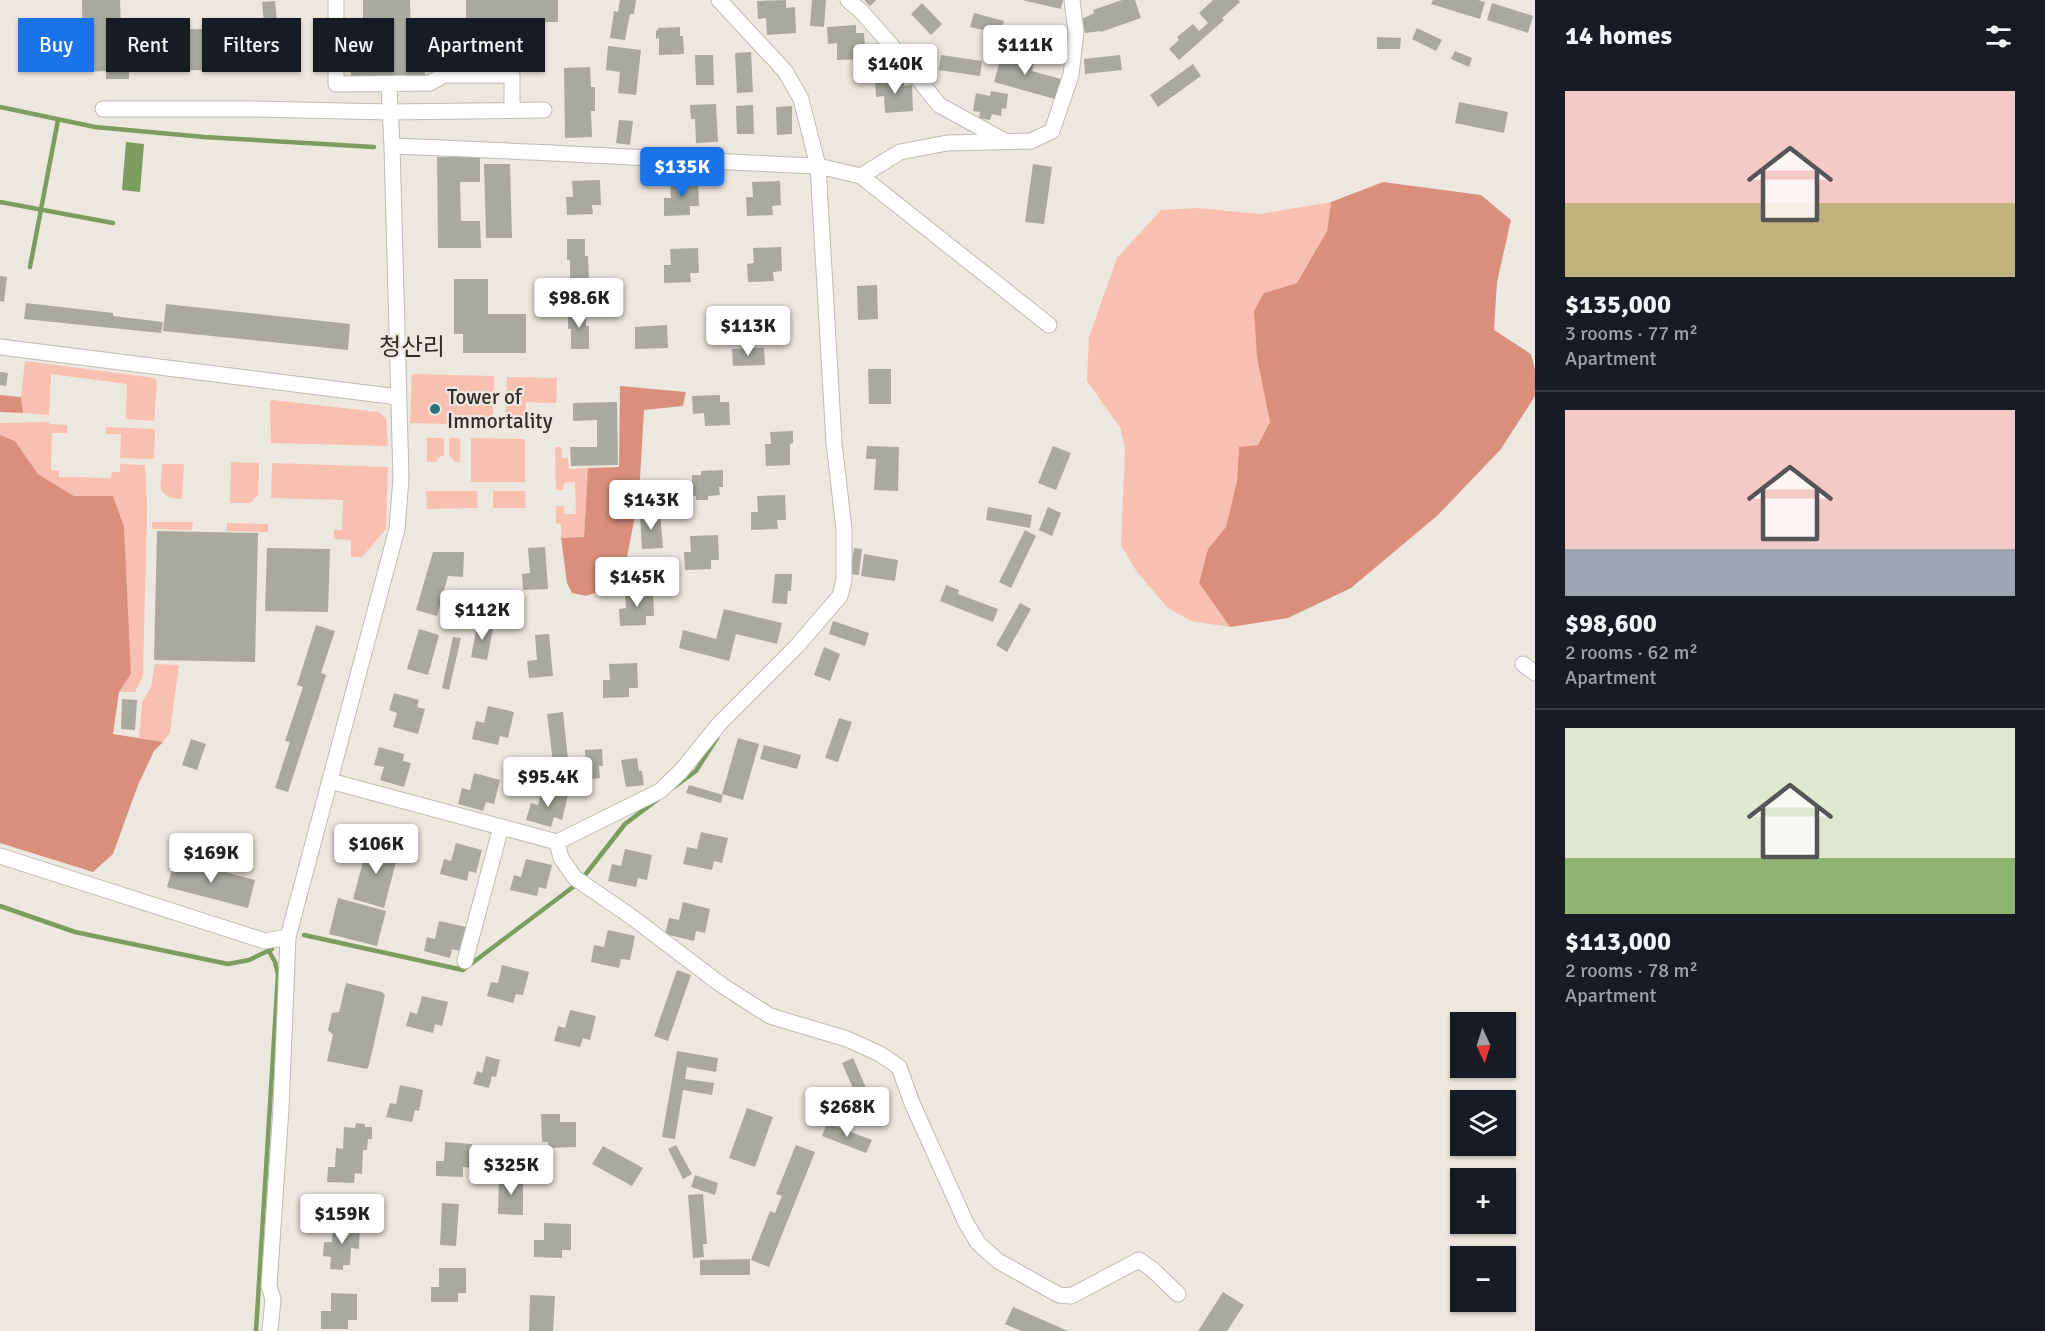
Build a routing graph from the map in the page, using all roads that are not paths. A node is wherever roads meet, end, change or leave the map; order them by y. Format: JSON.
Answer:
{"nodes":[{"id":1,"x":336,"y":0,"type":"edge"},
{"id":2,"x":719,"y":0,"type":"edge"},
{"id":3,"x":848,"y":0,"type":"edge"},
{"id":4,"x":1072,"y":0,"type":"edge"},
{"id":5,"x":388,"y":85,"type":"junction"},
{"id":6,"x":103,"y":109,"type":"dead end"},
{"id":7,"x":512,"y":110,"type":"junction"},
{"id":8,"x":544,"y":110,"type":"dead end"},
{"id":9,"x":390,"y":112,"type":"junction"},
{"id":10,"x":1008,"y":142,"type":"junction"},
{"id":11,"x":392,"y":146,"type":"junction"},
{"id":12,"x":818,"y":166,"type":"junction"},
{"id":13,"x":861,"y":176,"type":"junction"},
{"id":14,"x":1049,"y":325,"type":"dead end"},
{"id":15,"x":0,"y":347,"type":"edge"},
{"id":16,"x":398,"y":397,"type":"junction"},
{"id":17,"x":330,"y":782,"type":"junction"},
{"id":18,"x":501,"y":827,"type":"junction"},
{"id":19,"x":557,"y":842,"type":"junction"},
{"id":20,"x":0,"y":856,"type":"edge"},
{"id":21,"x":288,"y":937,"type":"junction"},
{"id":22,"x":465,"y":961,"type":"dead end"},
{"id":23,"x":1178,"y":1294,"type":"dead end"},
{"id":24,"x":270,"y":1331,"type":"edge"}],
"edges":[{"from":1,"to":5,"type":"street"},
{"from":2,"to":12,"type":"street"},
{"from":3,"to":10,"type":"street"},
{"from":4,"to":10,"type":"street"},
{"from":5,"to":7,"type":"street"},
{"from":5,"to":9,"type":"street"},
{"from":6,"to":9,"type":"street"},
{"from":7,"to":8,"type":"street"},
{"from":7,"to":9,"type":"street"},
{"from":9,"to":11,"type":"street"},
{"from":10,"to":13,"type":"street"},
{"from":11,"to":12,"type":"street"},
{"from":11,"to":16,"type":"street"},
{"from":12,"to":13,"type":"street"},
{"from":12,"to":19,"type":"street"},
{"from":13,"to":14,"type":"street"},
{"from":15,"to":16,"type":"street"},
{"from":16,"to":17,"type":"street"},
{"from":17,"to":18,"type":"street"},
{"from":17,"to":21,"type":"street"},
{"from":18,"to":19,"type":"street"},
{"from":18,"to":22,"type":"street"},
{"from":19,"to":23,"type":"street"},
{"from":20,"to":21,"type":"street"},
{"from":21,"to":24,"type":"street"}]}
